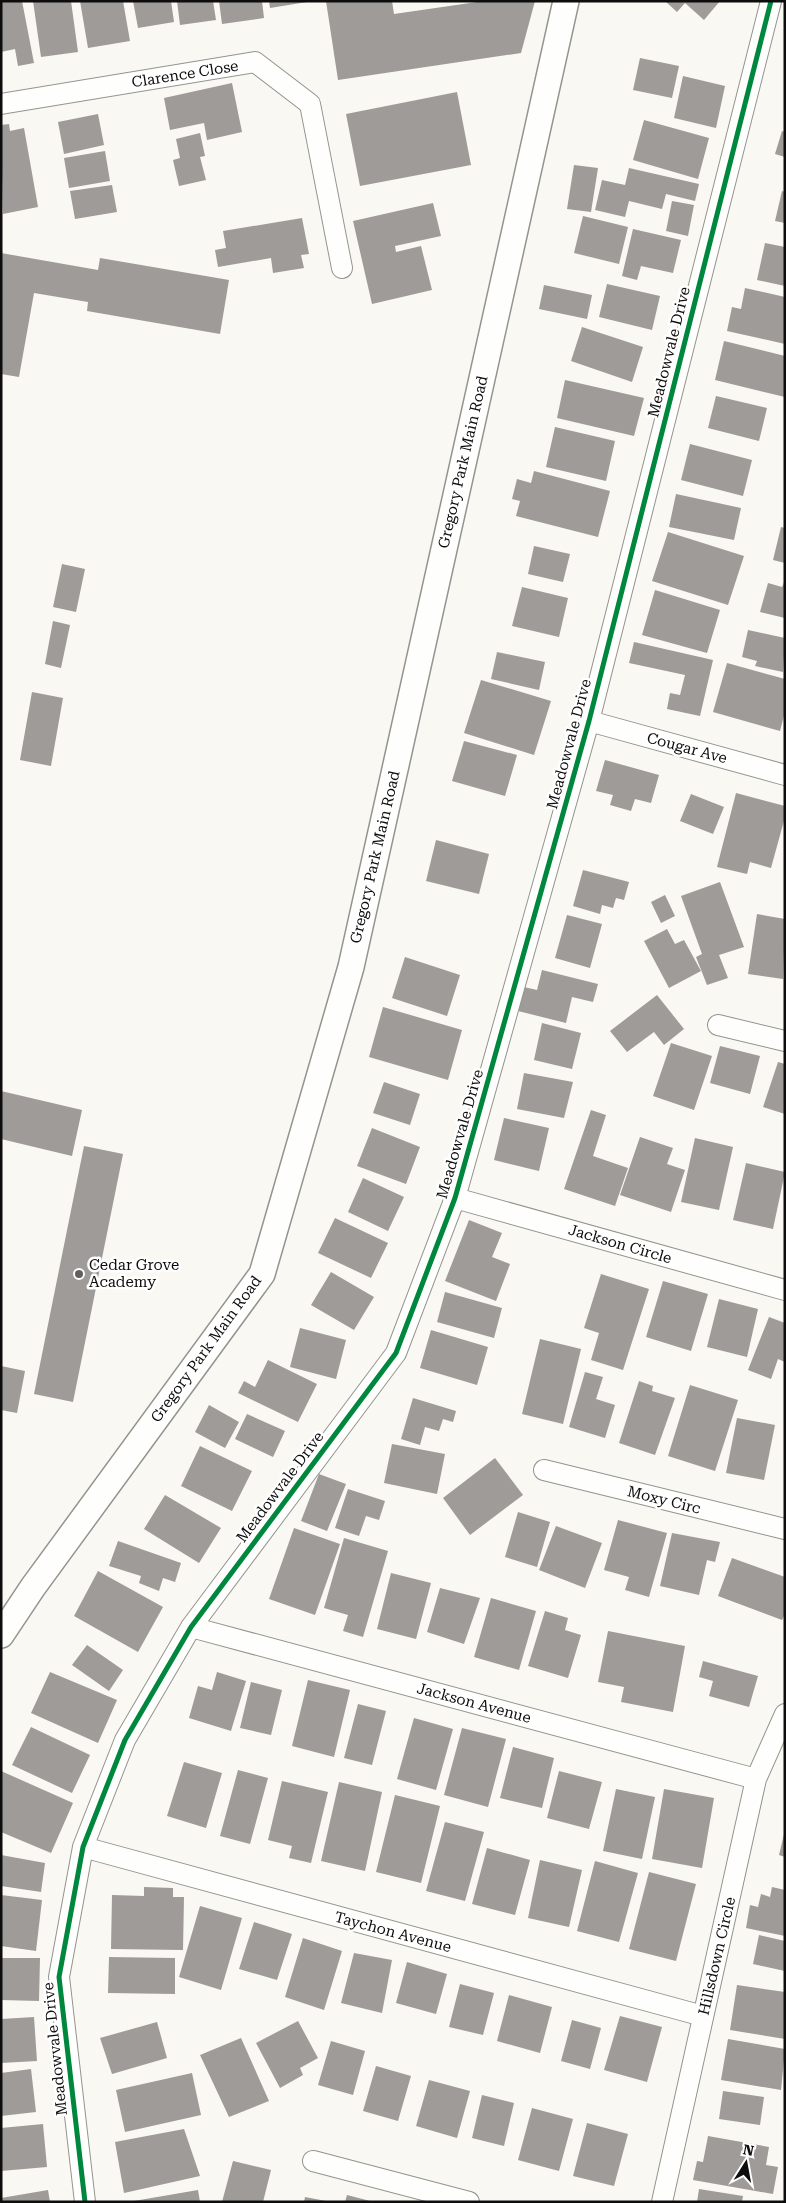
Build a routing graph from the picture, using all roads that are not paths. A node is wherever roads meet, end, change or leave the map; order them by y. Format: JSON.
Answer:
{"nodes":[{"id":1,"x":566,"y":1,"type":"edge"},
{"id":2,"x":771,"y":1,"type":"edge"},
{"id":3,"x":1,"y":104,"type":"edge"},
{"id":4,"x":342,"y":268,"type":"dead end"},
{"id":5,"x":589,"y":721,"type":"junction"},
{"id":6,"x":785,"y":775,"type":"edge"},
{"id":7,"x":718,"y":1025,"type":"dead end"},
{"id":8,"x":785,"y":1041,"type":"edge"},
{"id":9,"x":455,"y":1198,"type":"junction"},
{"id":10,"x":785,"y":1290,"type":"edge"},
{"id":11,"x":544,"y":1470,"type":"dead end"},
{"id":12,"x":785,"y":1529,"type":"edge"},
{"id":13,"x":191,"y":1627,"type":"junction"},
{"id":14,"x":1,"y":1635,"type":"edge"},
{"id":15,"x":785,"y":1714,"type":"edge"},
{"id":16,"x":756,"y":1779,"type":"junction"},
{"id":17,"x":83,"y":1847,"type":"junction"},
{"id":18,"x":703,"y":2016,"type":"junction"},
{"id":19,"x":313,"y":2161,"type":"dead end"},
{"id":20,"x":85,"y":2202,"type":"edge"},
{"id":21,"x":469,"y":2202,"type":"edge"},
{"id":22,"x":662,"y":2202,"type":"edge"}],
"edges":[{"from":1,"to":14,"type":"street","name":"Gregory Park Main Road"},
{"from":2,"to":5,"type":"street","name":"Meadowvale Drive"},
{"from":3,"to":4,"type":"street","name":"Clarence Close"},
{"from":5,"to":6,"type":"street","name":"Cougar Ave"},
{"from":5,"to":9,"type":"street","name":"Meadowvale Drive"},
{"from":7,"to":8,"type":"street"},
{"from":9,"to":10,"type":"street","name":"Jackson Circle"},
{"from":9,"to":13,"type":"street","name":"Meadowvale Drive"},
{"from":11,"to":12,"type":"street","name":"Moxy Circ"},
{"from":13,"to":16,"type":"street","name":"Jackson Avenue"},
{"from":13,"to":17,"type":"street","name":"Meadowvale Drive"},
{"from":15,"to":16,"type":"street","name":"Hillsdown Circle"},
{"from":16,"to":18,"type":"street","name":"Hillsdown Circle"},
{"from":17,"to":18,"type":"street","name":"Taychon Avenue"},
{"from":17,"to":20,"type":"street","name":"Meadowvale Drive"},
{"from":18,"to":22,"type":"street","name":"Hillsdown Circle"},
{"from":19,"to":21,"type":"street"}]}
